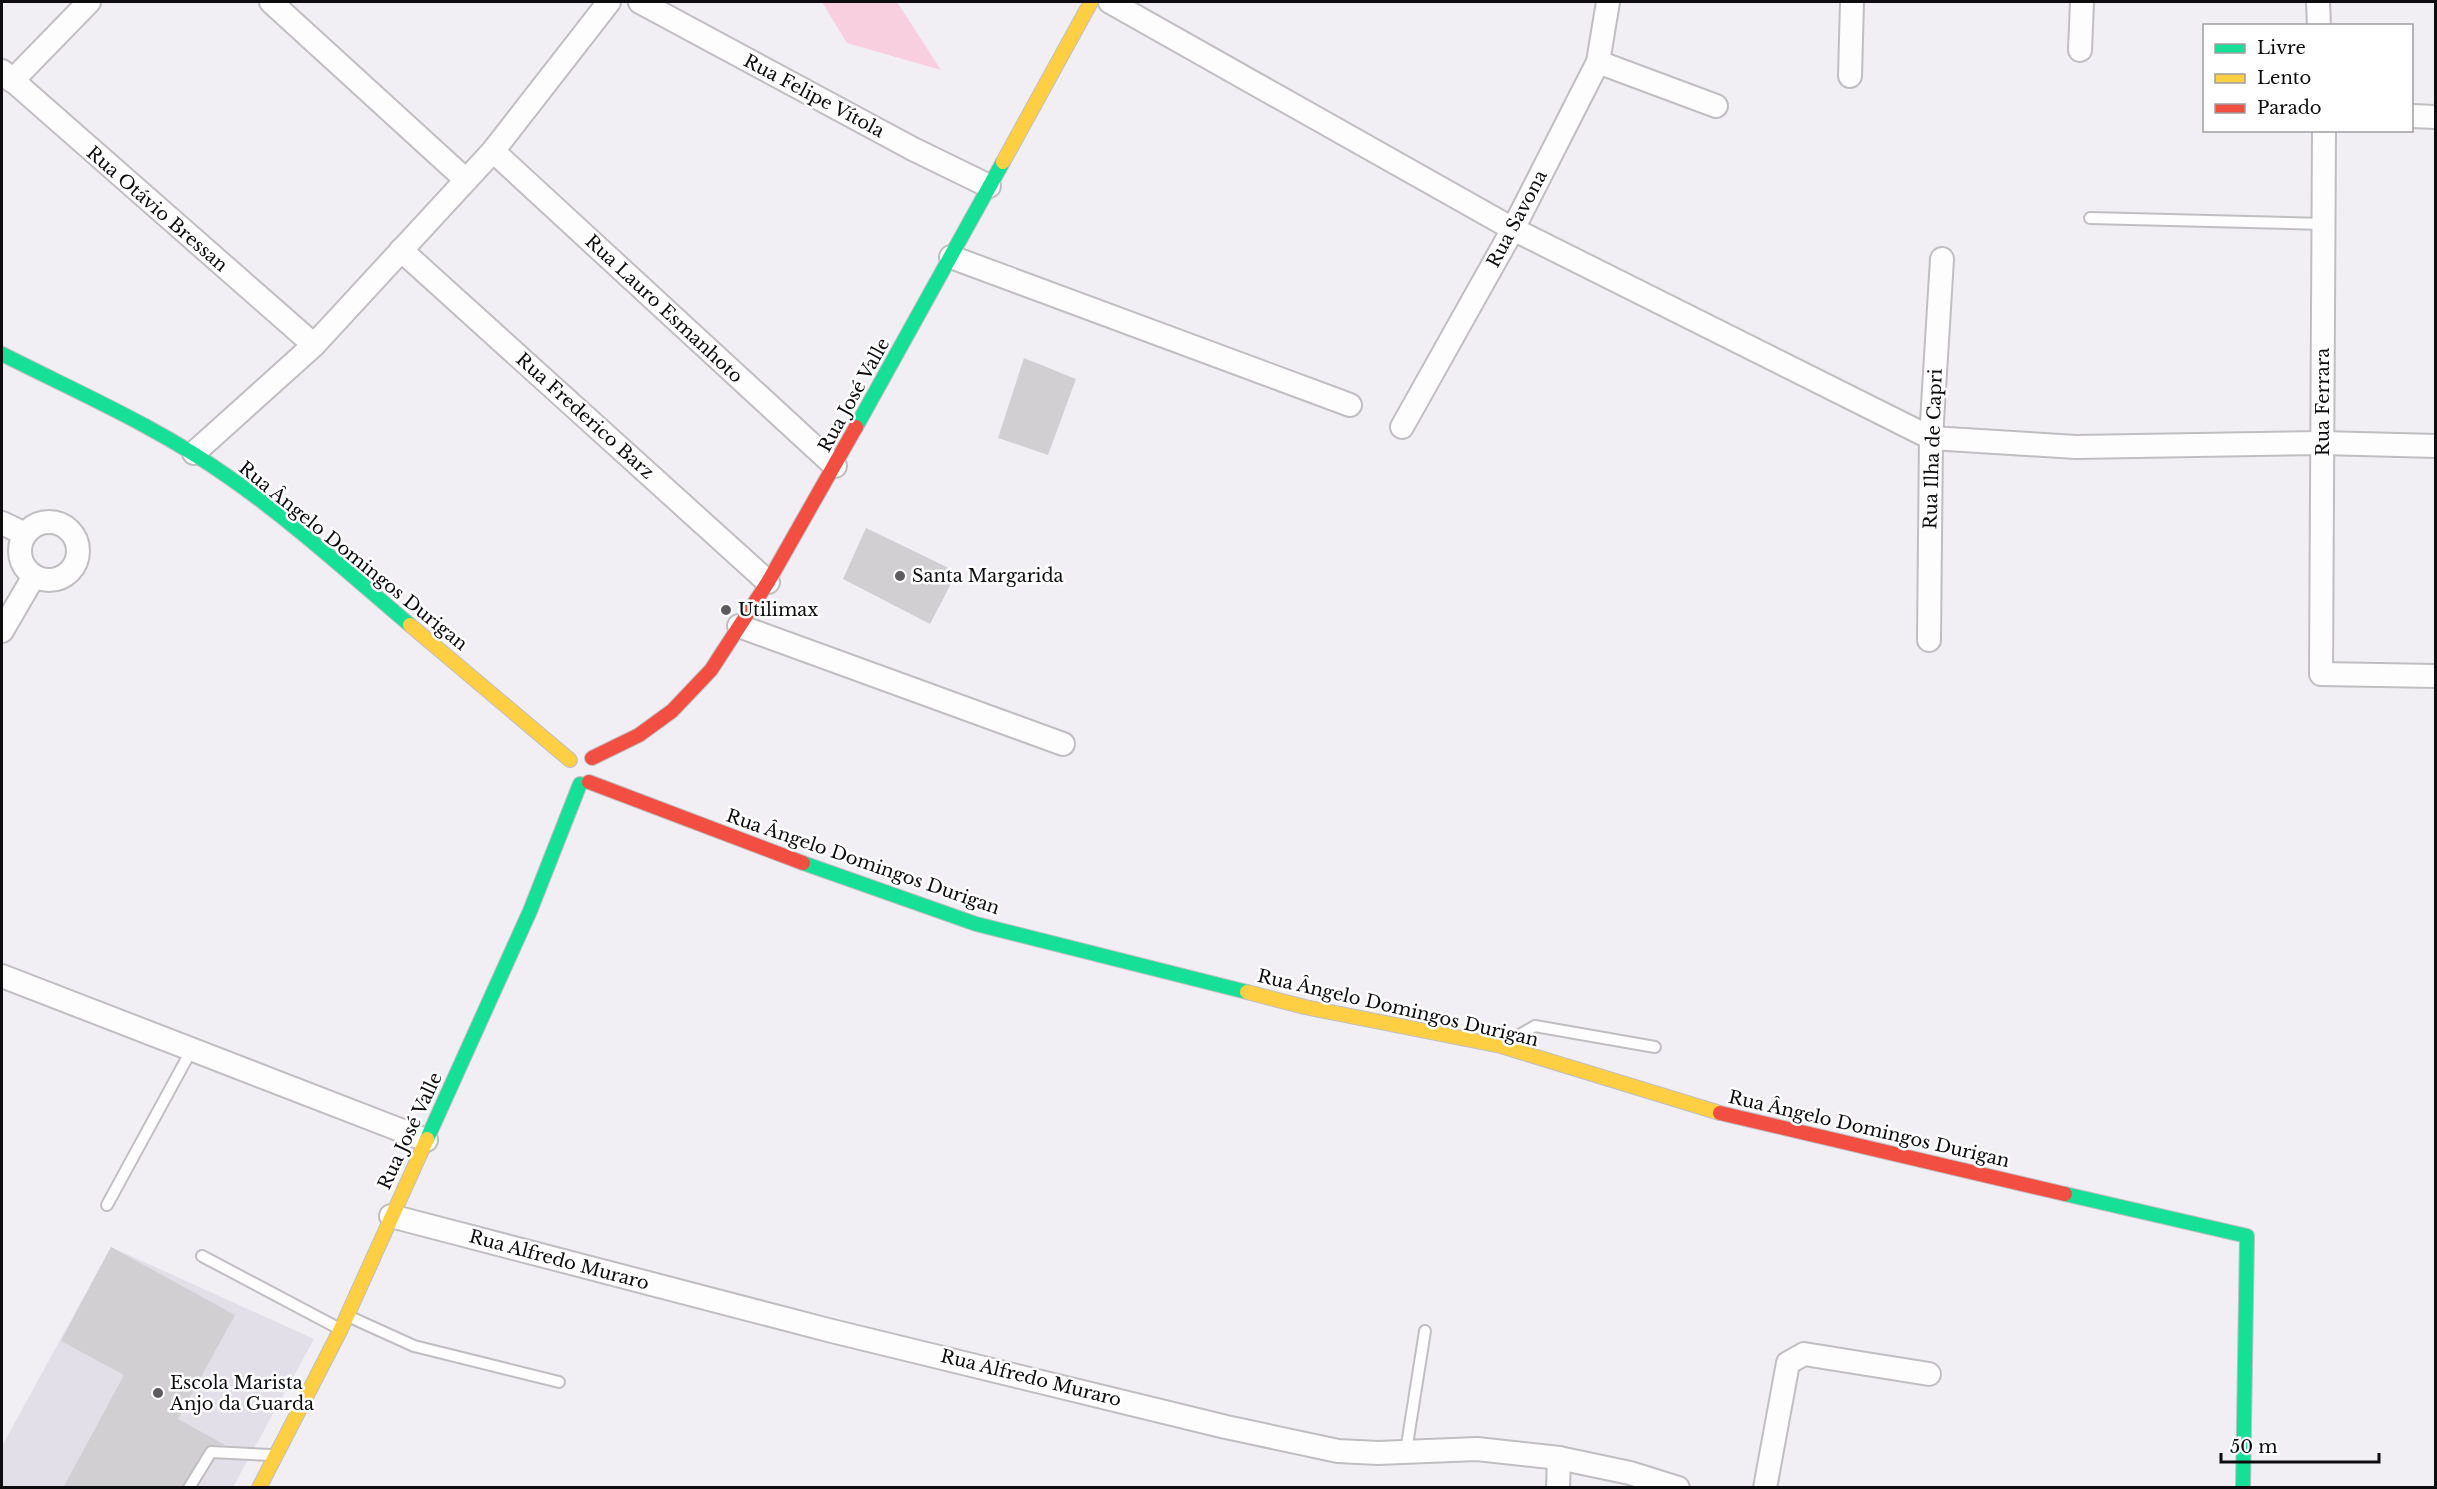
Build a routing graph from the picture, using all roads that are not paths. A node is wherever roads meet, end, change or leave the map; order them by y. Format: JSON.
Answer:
{"nodes":[{"id":1,"x":89,"y":2,"type":"edge"},
{"id":2,"x":271,"y":2,"type":"edge"},
{"id":3,"x":609,"y":2,"type":"edge"},
{"id":4,"x":640,"y":2,"type":"edge"},
{"id":5,"x":1091,"y":2,"type":"edge"},
{"id":6,"x":1110,"y":2,"type":"edge"},
{"id":7,"x":1608,"y":2,"type":"edge"},
{"id":8,"x":1852,"y":2,"type":"edge"},
{"id":9,"x":2082,"y":2,"type":"edge"},
{"id":10,"x":2318,"y":2,"type":"edge"},
{"id":11,"x":2319,"y":24,"type":"edge"},
{"id":12,"x":2080,"y":50,"type":"dead end"},
{"id":13,"x":1598,"y":62,"type":"junction"},
{"id":14,"x":7,"y":76,"type":"edge"},
{"id":15,"x":1850,"y":76,"type":"dead end"},
{"id":16,"x":1716,"y":106,"type":"dead end"},
{"id":17,"x":2413,"y":117,"type":"edge"},
{"id":18,"x":2436,"y":117,"type":"edge"},
{"id":19,"x":2324,"y":132,"type":"edge"},
{"id":20,"x":493,"y":151,"type":"junction"},
{"id":21,"x":466,"y":180,"type":"junction"},
{"id":22,"x":990,"y":186,"type":"junction"},
{"id":23,"x":2090,"y":219,"type":"dead end"},
{"id":24,"x":2324,"y":224,"type":"junction"},
{"id":25,"x":1513,"y":229,"type":"junction"},
{"id":26,"x":402,"y":250,"type":"junction"},
{"id":27,"x":951,"y":257,"type":"junction"},
{"id":28,"x":1942,"y":259,"type":"dead end"},
{"id":29,"x":314,"y":345,"type":"junction"},
{"id":30,"x":2,"y":354,"type":"edge"},
{"id":31,"x":1350,"y":405,"type":"dead end"},
{"id":32,"x":1402,"y":427,"type":"dead end"},
{"id":33,"x":1931,"y":438,"type":"junction"},
{"id":34,"x":2322,"y":443,"type":"junction"},
{"id":35,"x":2436,"y":446,"type":"edge"},
{"id":36,"x":194,"y":453,"type":"junction"},
{"id":37,"x":835,"y":466,"type":"junction"},
{"id":38,"x":2,"y":523,"type":"edge"},
{"id":39,"x":25,"y":534,"type":"junction"},
{"id":40,"x":34,"y":576,"type":"junction"},
{"id":41,"x":768,"y":582,"type":"junction"},
{"id":42,"x":739,"y":626,"type":"junction"},
{"id":43,"x":2,"y":631,"type":"edge"},
{"id":44,"x":1929,"y":639,"type":"dead end"},
{"id":45,"x":2436,"y":676,"type":"edge"},
{"id":46,"x":1063,"y":744,"type":"dead end"},
{"id":47,"x":592,"y":758,"type":"junction"},
{"id":48,"x":570,"y":760,"type":"junction"},
{"id":49,"x":585,"y":783,"type":"junction"},
{"id":50,"x":2,"y":976,"type":"edge"},
{"id":51,"x":1501,"y":1046,"type":"junction"},
{"id":52,"x":1655,"y":1047,"type":"dead end"},
{"id":53,"x":192,"y":1049,"type":"junction"},
{"id":54,"x":426,"y":1140,"type":"junction"},
{"id":55,"x":107,"y":1205,"type":"dead end"},
{"id":56,"x":391,"y":1216,"type":"junction"},
{"id":57,"x":202,"y":1256,"type":"dead end"},
{"id":58,"x":347,"y":1316,"type":"junction"},
{"id":59,"x":341,"y":1329,"type":"junction"},
{"id":60,"x":1425,"y":1331,"type":"dead end"},
{"id":61,"x":1929,"y":1374,"type":"dead end"},
{"id":62,"x":559,"y":1382,"type":"dead end"},
{"id":63,"x":1406,"y":1451,"type":"junction"},
{"id":64,"x":274,"y":1456,"type":"junction"},
{"id":65,"x":1559,"y":1458,"type":"junction"},
{"id":66,"x":189,"y":1488,"type":"edge"},
{"id":67,"x":259,"y":1488,"type":"edge"},
{"id":68,"x":1558,"y":1488,"type":"edge"},
{"id":69,"x":1678,"y":1488,"type":"edge"},
{"id":70,"x":1765,"y":1488,"type":"edge"},
{"id":71,"x":2243,"y":1488,"type":"edge"}],
"edges":[{"from":1,"to":14,"type":"street"},
{"from":2,"to":21,"type":"street"},
{"from":3,"to":20,"type":"street"},
{"from":4,"to":22,"type":"street","name":"Rua Felipe Vítola"},
{"from":5,"to":22,"type":"street","name":"Rua José Valle"},
{"from":6,"to":25,"type":"street"},
{"from":7,"to":13,"type":"street","name":"Rua Savona"},
{"from":8,"to":15,"type":"street"},
{"from":9,"to":12,"type":"street"},
{"from":10,"to":11,"type":"street"},
{"from":13,"to":16,"type":"street"},
{"from":13,"to":25,"type":"street","name":"Rua Savona"},
{"from":14,"to":29,"type":"street","name":"Rua Otávio Bressan"},
{"from":17,"to":18,"type":"street"},
{"from":19,"to":24,"type":"street","name":"Rua Ferrara"},
{"from":20,"to":21,"type":"street"},
{"from":20,"to":37,"type":"street","name":"Rua Lauro Esmanhoto"},
{"from":21,"to":26,"type":"street"},
{"from":22,"to":27,"type":"street","name":"Rua José Valle"},
{"from":23,"to":24,"type":"lane"},
{"from":24,"to":34,"type":"street","name":"Rua Ferrara"},
{"from":25,"to":32,"type":"street","name":"Rua Savona"},
{"from":25,"to":33,"type":"street"},
{"from":26,"to":29,"type":"street"},
{"from":26,"to":41,"type":"street","name":"Rua Frederico Barz"},
{"from":27,"to":31,"type":"street"},
{"from":27,"to":37,"type":"street","name":"Rua José Valle"},
{"from":28,"to":33,"type":"street","name":"Rua Ilha de Capri"},
{"from":29,"to":36,"type":"street"},
{"from":30,"to":36,"type":"street","name":"Rua Ângelo Domingos Durigan"},
{"from":33,"to":34,"type":"street"},
{"from":33,"to":44,"type":"street","name":"Rua Ilha de Capri"},
{"from":34,"to":35,"type":"street"},
{"from":34,"to":45,"type":"street","name":"Rua Ferrara"},
{"from":36,"to":48,"type":"street","name":"Rua Ângelo Domingos Durigan"},
{"from":37,"to":41,"type":"street","name":"Rua José Valle"},
{"from":38,"to":39,"type":"street"},
{"from":39,"to":40,"type":"street"},
{"from":39,"to":40,"type":"street"},
{"from":40,"to":43,"type":"street"},
{"from":41,"to":42,"type":"street","name":"Rua José Valle"},
{"from":42,"to":46,"type":"street"},
{"from":42,"to":47,"type":"street","name":"Rua José Valle"},
{"from":47,"to":48,"type":"street"},
{"from":47,"to":49,"type":"street"},
{"from":48,"to":49,"type":"street"},
{"from":49,"to":51,"type":"street","name":"Rua Ângelo Domingos Durigan"},
{"from":49,"to":54,"type":"street","name":"Rua José Valle"},
{"from":50,"to":53,"type":"street"},
{"from":51,"to":52,"type":"lane"},
{"from":51,"to":71,"type":"street","name":"Rua Ângelo Domingos Durigan"},
{"from":53,"to":54,"type":"street"},
{"from":53,"to":55,"type":"lane"},
{"from":54,"to":56,"type":"street","name":"Rua José Valle"},
{"from":56,"to":58,"type":"street","name":"Rua José Valle"},
{"from":56,"to":63,"type":"street","name":"Rua Alfredo Muraro"},
{"from":57,"to":59,"type":"lane"},
{"from":58,"to":59,"type":"street","name":"Rua José Valle"},
{"from":58,"to":62,"type":"lane"},
{"from":59,"to":64,"type":"street","name":"Rua José Valle"},
{"from":60,"to":63,"type":"lane"},
{"from":61,"to":70,"type":"street"},
{"from":63,"to":65,"type":"street","name":"Rua Alfredo Muraro"},
{"from":64,"to":66,"type":"lane"},
{"from":64,"to":67,"type":"street","name":"Rua José Valle"},
{"from":65,"to":68,"type":"street"},
{"from":65,"to":69,"type":"street","name":"Rua Alfredo Muraro"}]}
